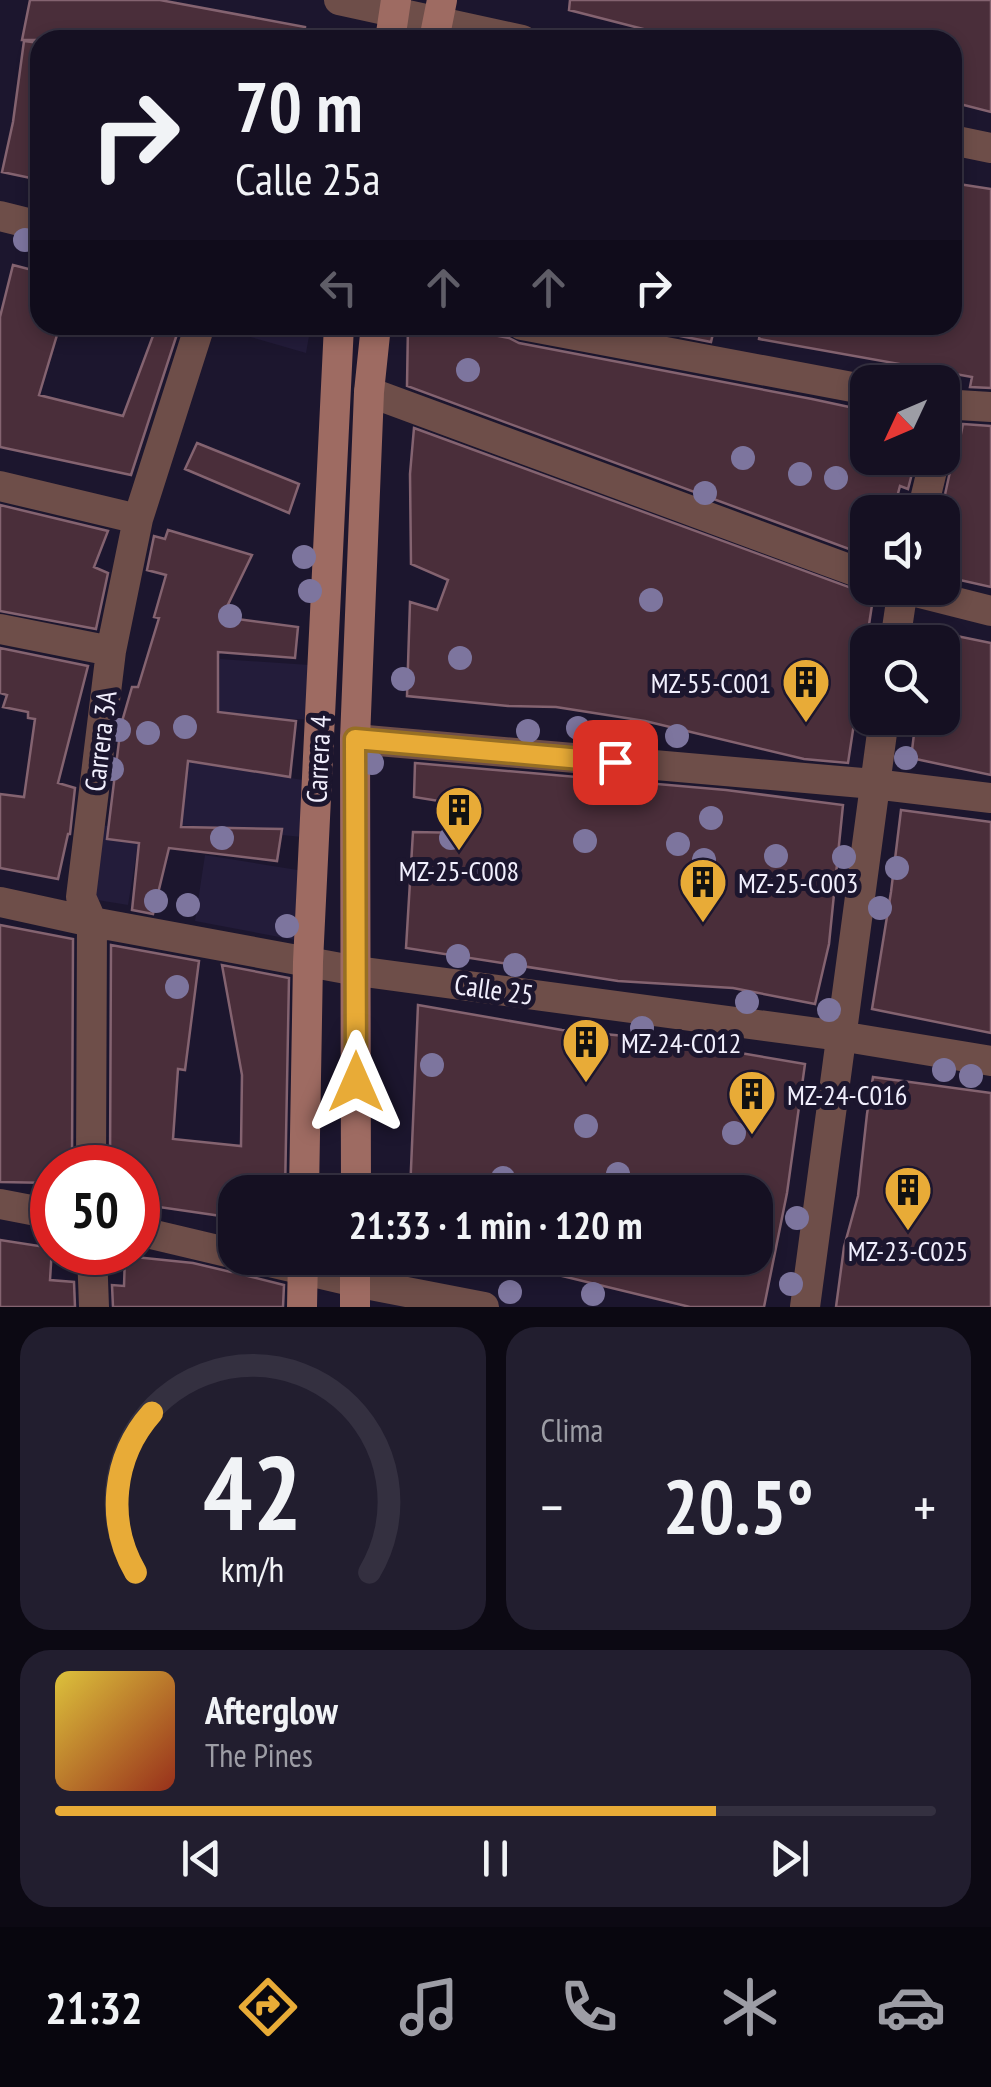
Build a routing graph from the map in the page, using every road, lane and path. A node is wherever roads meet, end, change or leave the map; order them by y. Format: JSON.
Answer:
{"nodes":[{"id":1,"x":339,"y":0,"type":"edge"},
{"id":2,"x":394,"y":17,"type":"edge"},
{"id":3,"x":438,"y":20,"type":"edge"},
{"id":4,"x":480,"y":30,"type":"edge"},
{"id":5,"x":962,"y":142,"type":"edge"},
{"id":6,"x":991,"y":148,"type":"edge"},
{"id":7,"x":0,"y":216,"type":"edge"},
{"id":8,"x":30,"y":224,"type":"edge"},
{"id":9,"x":197,"y":335,"type":"edge"},
{"id":10,"x":339,"y":335,"type":"edge"},
{"id":11,"x":375,"y":335,"type":"edge"},
{"id":12,"x":575,"y":335,"type":"edge"},
{"id":13,"x":850,"y":387,"type":"edge"},
{"id":14,"x":369,"y":392,"type":"junction"},
{"id":15,"x":991,"y":407,"type":"edge"},
{"id":16,"x":960,"y":411,"type":"edge"},
{"id":17,"x":0,"y":486,"type":"edge"},
{"id":18,"x":138,"y":519,"type":"junction"},
{"id":19,"x":850,"y":569,"type":"edge"},
{"id":20,"x":960,"y":603,"type":"edge"},
{"id":21,"x":991,"y":611,"type":"edge"},
{"id":22,"x":0,"y":629,"type":"edge"},
{"id":23,"x":111,"y":650,"type":"junction"},
{"id":24,"x":881,"y":735,"type":"edge"},
{"id":25,"x":355,"y":739,"type":"junction"},
{"id":26,"x":874,"y":784,"type":"junction"},
{"id":27,"x":991,"y":798,"type":"edge"},
{"id":28,"x":0,"y":902,"type":"edge"},
{"id":29,"x":92,"y":922,"type":"junction"},
{"id":30,"x":308,"y":962,"type":"junction"},
{"id":31,"x":357,"y":971,"type":"junction"},
{"id":32,"x":840,"y":1036,"type":"junction"},
{"id":33,"x":991,"y":1061,"type":"edge"},
{"id":34,"x":91,"y":1145,"type":"edge"},
{"id":35,"x":304,"y":1175,"type":"edge"},
{"id":36,"x":356,"y":1175,"type":"edge"},
{"id":37,"x":0,"y":1204,"type":"edge"},
{"id":38,"x":30,"y":1210,"type":"edge"},
{"id":39,"x":160,"y":1236,"type":"edge"},
{"id":40,"x":218,"y":1250,"type":"edge"},
{"id":41,"x":93,"y":1275,"type":"edge"},
{"id":42,"x":303,"y":1275,"type":"edge"},
{"id":43,"x":355,"y":1282,"type":"edge"},
{"id":44,"x":94,"y":1307,"type":"edge"},
{"id":45,"x":302,"y":1307,"type":"edge"},
{"id":46,"x":484,"y":1307,"type":"edge"},
{"id":47,"x":805,"y":1307,"type":"edge"}],
"edges":[{"from":1,"to":2,"type":"street"},
{"from":2,"to":3,"type":"street"},
{"from":3,"to":4,"type":"street"},
{"from":5,"to":6,"type":"street"},
{"from":7,"to":8,"type":"street"},
{"from":9,"to":18,"type":"street","name":"Carrera 3A"},
{"from":10,"to":30,"type":"main road","name":"Carrera 4"},
{"from":11,"to":14,"type":"main road","name":"Carrera 4"},
{"from":12,"to":13,"type":"street"},
{"from":14,"to":19,"type":"street"},
{"from":14,"to":25,"type":"main road","name":"Carrera 4"},
{"from":15,"to":16,"type":"street"},
{"from":17,"to":18,"type":"street"},
{"from":18,"to":23,"type":"street","name":"Carrera 3A"},
{"from":20,"to":21,"type":"street"},
{"from":22,"to":23,"type":"street"},
{"from":23,"to":29,"type":"street","name":"Carrera 3A"},
{"from":24,"to":26,"type":"street"},
{"from":25,"to":26,"type":"street"},
{"from":25,"to":31,"type":"main road","name":"Carrera 4"},
{"from":26,"to":27,"type":"street"},
{"from":26,"to":32,"type":"street"},
{"from":28,"to":29,"type":"street","name":"Calle 25"},
{"from":29,"to":30,"type":"street","name":"Calle 25"},
{"from":29,"to":34,"type":"street","name":"Carrera 3A"},
{"from":30,"to":31,"type":"street","name":"Calle 25"},
{"from":30,"to":35,"type":"main road","name":"Carrera 4"},
{"from":31,"to":32,"type":"street","name":"Calle 25"},
{"from":31,"to":36,"type":"main road","name":"Carrera 4"},
{"from":32,"to":33,"type":"street","name":"Calle 25"},
{"from":32,"to":47,"type":"street"},
{"from":37,"to":38,"type":"street"},
{"from":39,"to":40,"type":"street"},
{"from":41,"to":44,"type":"street"},
{"from":42,"to":45,"type":"main road"},
{"from":43,"to":46,"type":"street"}]}
